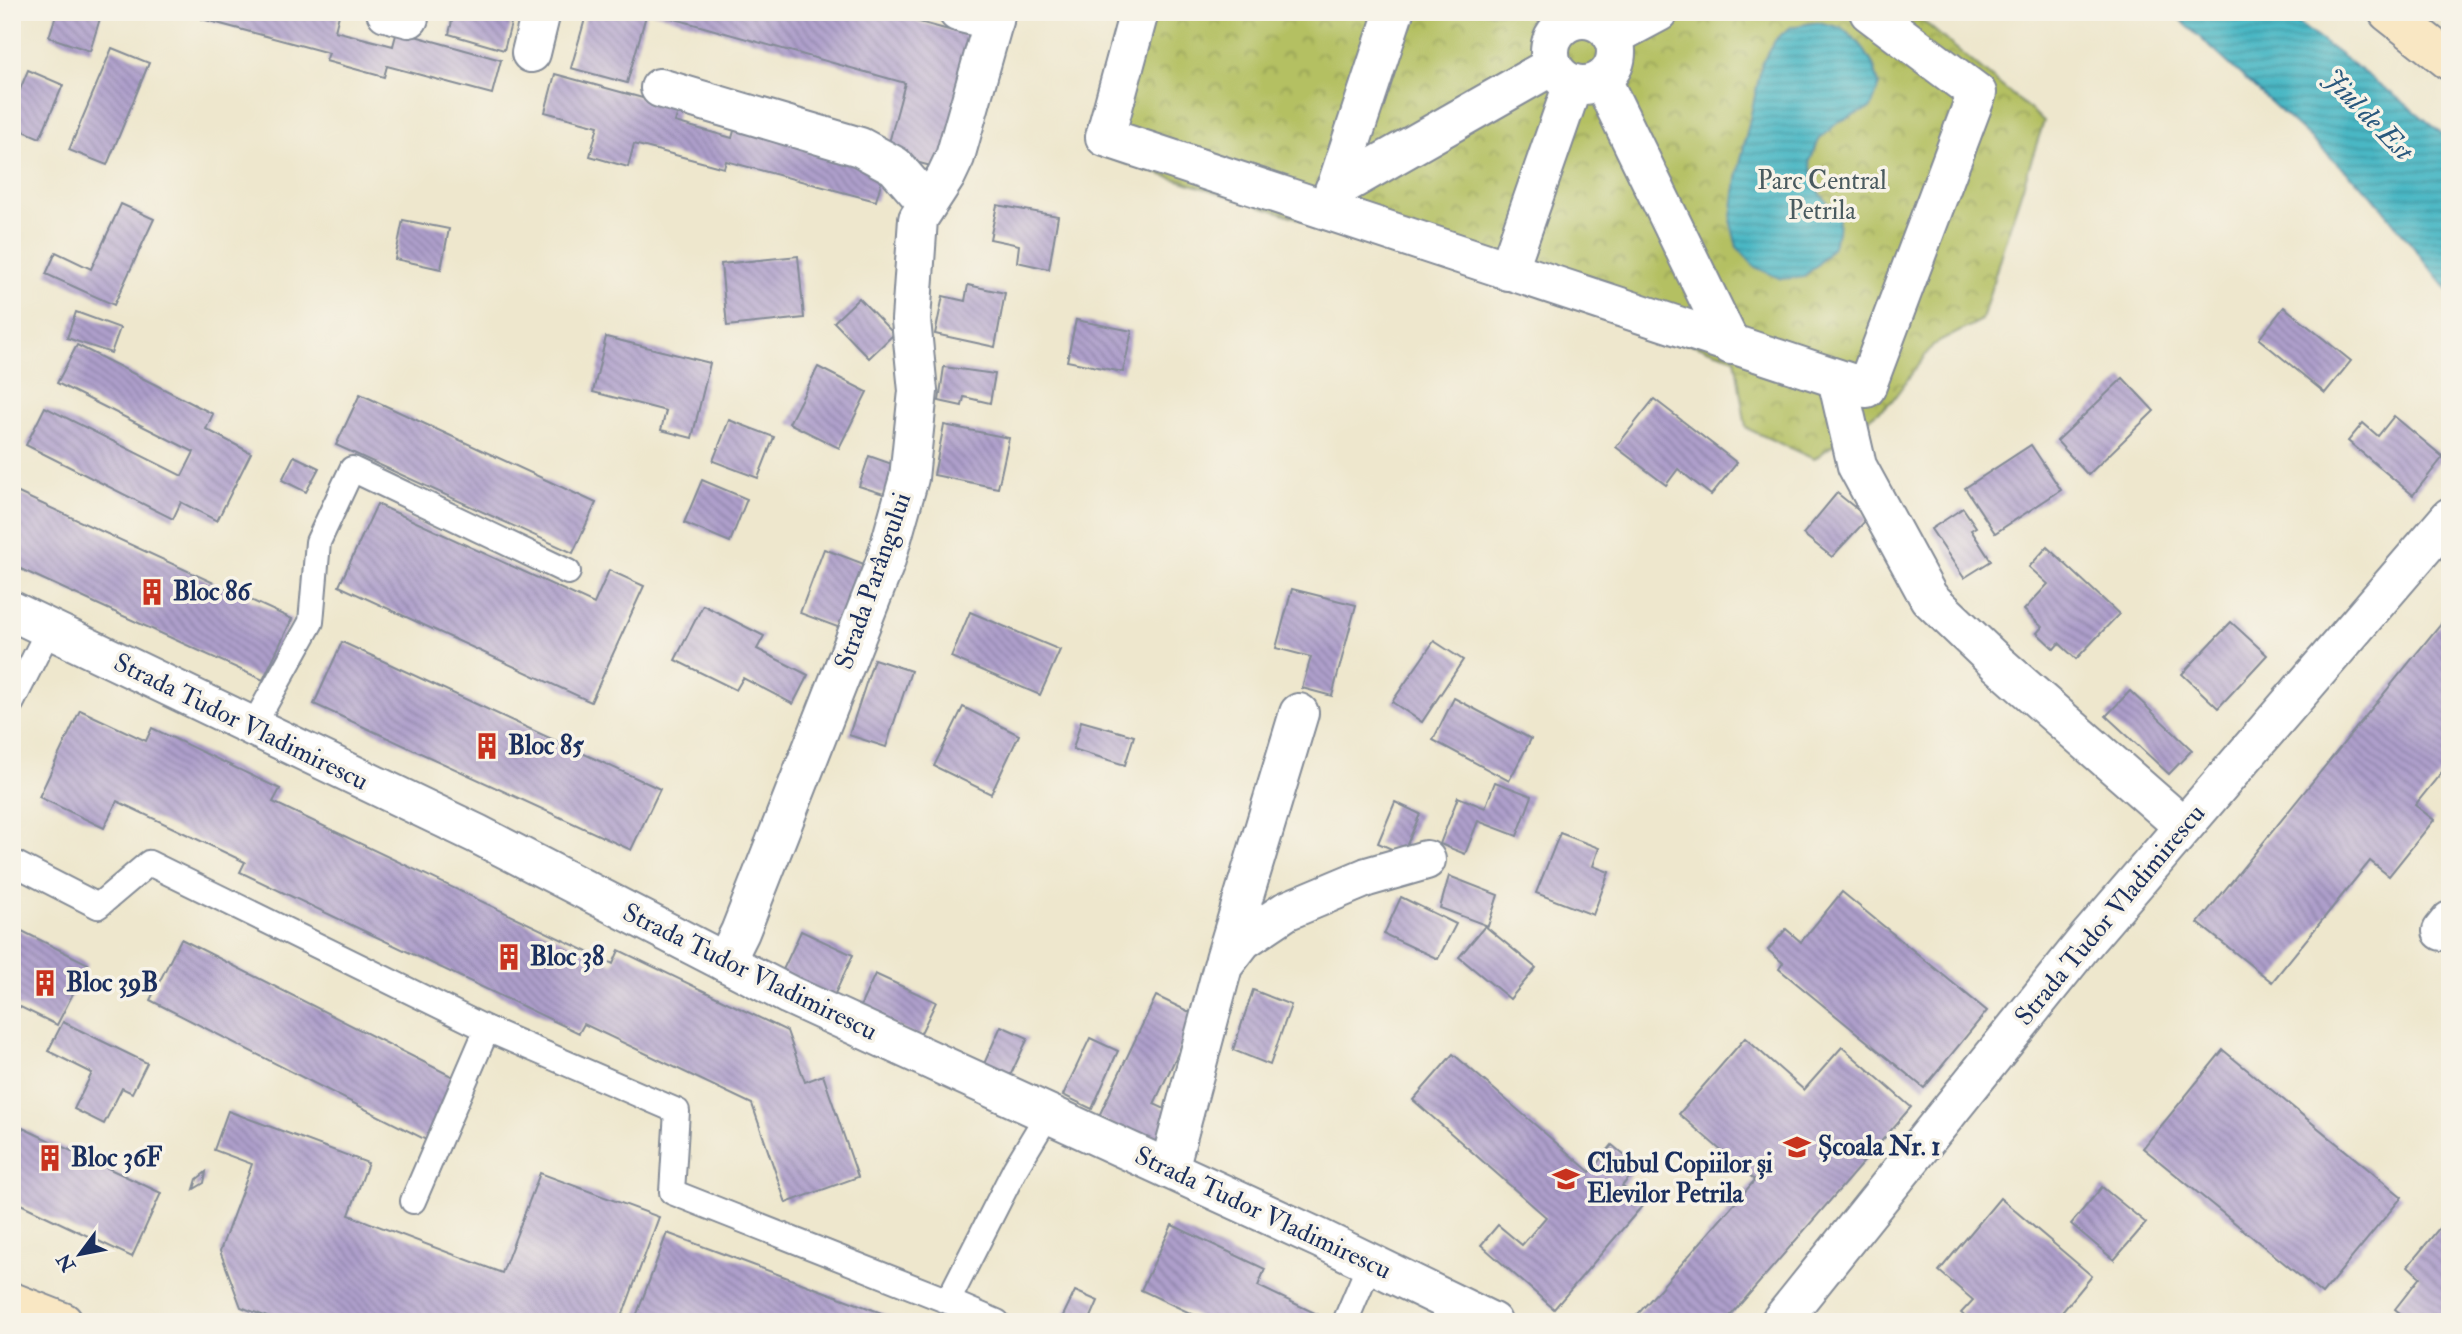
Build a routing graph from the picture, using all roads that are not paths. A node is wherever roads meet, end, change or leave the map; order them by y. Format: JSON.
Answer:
{"nodes":[{"id":1,"x":541,"y":12,"type":"edge"},
{"id":2,"x":1139,"y":12,"type":"edge"},
{"id":3,"x":1394,"y":12,"type":"edge"},
{"id":4,"x":1659,"y":12,"type":"edge"},
{"id":5,"x":1868,"y":12,"type":"edge"},
{"id":6,"x":2388,"y":12,"type":"edge"},
{"id":7,"x":983,"y":15,"type":"edge"},
{"id":8,"x":1586,"y":21,"type":"edge"},
{"id":9,"x":531,"y":53,"type":"dead end"},
{"id":10,"x":2450,"y":61,"type":"edge"},
{"id":11,"x":1576,"y":77,"type":"junction"},
{"id":12,"x":660,"y":88,"type":"dead end"},
{"id":13,"x":1331,"y":201,"type":"junction"},
{"id":14,"x":927,"y":203,"type":"junction"},
{"id":15,"x":1508,"y":271,"type":"junction"},
{"id":16,"x":1731,"y":345,"type":"junction"},
{"id":17,"x":1837,"y":379,"type":"junction"},
{"id":18,"x":2450,"y":517,"type":"edge"},
{"id":19,"x":568,"y":572,"type":"dead end"},
{"id":20,"x":12,"y":611,"type":"edge"},
{"id":21,"x":49,"y":629,"type":"junction"},
{"id":22,"x":12,"y":702,"type":"edge"},
{"id":23,"x":1299,"y":713,"type":"dead end"},
{"id":24,"x":251,"y":728,"type":"junction"},
{"id":25,"x":2183,"y":826,"type":"junction"},
{"id":26,"x":1426,"y":860,"type":"dead end"},
{"id":27,"x":12,"y":862,"type":"edge"},
{"id":28,"x":725,"y":962,"type":"junction"},
{"id":29,"x":1223,"y":966,"type":"junction"},
{"id":30,"x":487,"y":1029,"type":"junction"},
{"id":31,"x":1048,"y":1114,"type":"junction"},
{"id":32,"x":1169,"y":1170,"type":"junction"},
{"id":33,"x":413,"y":1201,"type":"dead end"},
{"id":34,"x":1370,"y":1263,"type":"junction"},
{"id":35,"x":948,"y":1301,"type":"junction"},
{"id":36,"x":12,"y":1302,"type":"edge"},
{"id":37,"x":63,"y":1322,"type":"edge"},
{"id":38,"x":998,"y":1322,"type":"edge"},
{"id":39,"x":1345,"y":1322,"type":"edge"},
{"id":40,"x":1492,"y":1322,"type":"edge"},
{"id":41,"x":1780,"y":1322,"type":"edge"}],
"edges":[{"from":1,"to":9,"type":"street"},
{"from":2,"to":13,"type":"street"},
{"from":3,"to":13,"type":"street"},
{"from":4,"to":8,"type":"street"},
{"from":5,"to":17,"type":"street"},
{"from":6,"to":10,"type":"street"},
{"from":7,"to":14,"type":"street","name":"Strada Parângului"},
{"from":8,"to":11,"type":"street"},
{"from":8,"to":11,"type":"street"},
{"from":11,"to":13,"type":"street"},
{"from":11,"to":15,"type":"street"},
{"from":11,"to":16,"type":"street"},
{"from":12,"to":14,"type":"street"},
{"from":13,"to":15,"type":"street"},
{"from":14,"to":28,"type":"street","name":"Strada Parângului"},
{"from":15,"to":16,"type":"street"},
{"from":16,"to":17,"type":"street"},
{"from":17,"to":25,"type":"street"},
{"from":18,"to":25,"type":"street","name":"Strada Tudor Vladimirescu"},
{"from":19,"to":24,"type":"lane"},
{"from":20,"to":21,"type":"street","name":"Strada Tudor Vladimirescu"},
{"from":21,"to":22,"type":"lane"},
{"from":21,"to":24,"type":"street","name":"Strada Tudor Vladimirescu"},
{"from":23,"to":29,"type":"street"},
{"from":24,"to":28,"type":"street","name":"Strada Tudor Vladimirescu"},
{"from":25,"to":41,"type":"street","name":"Strada Tudor Vladimirescu"},
{"from":26,"to":29,"type":"street"},
{"from":27,"to":30,"type":"lane"},
{"from":28,"to":31,"type":"street","name":"Strada Tudor Vladimirescu"},
{"from":29,"to":32,"type":"street"},
{"from":30,"to":33,"type":"lane"},
{"from":30,"to":35,"type":"lane"},
{"from":31,"to":32,"type":"street","name":"Strada Tudor Vladimirescu"},
{"from":31,"to":35,"type":"lane"},
{"from":32,"to":34,"type":"street","name":"Strada Tudor Vladimirescu"},
{"from":34,"to":39,"type":"lane"},
{"from":34,"to":40,"type":"street","name":"Strada Tudor Vladimirescu"},
{"from":35,"to":38,"type":"lane"},
{"from":36,"to":37,"type":"street"}]}
